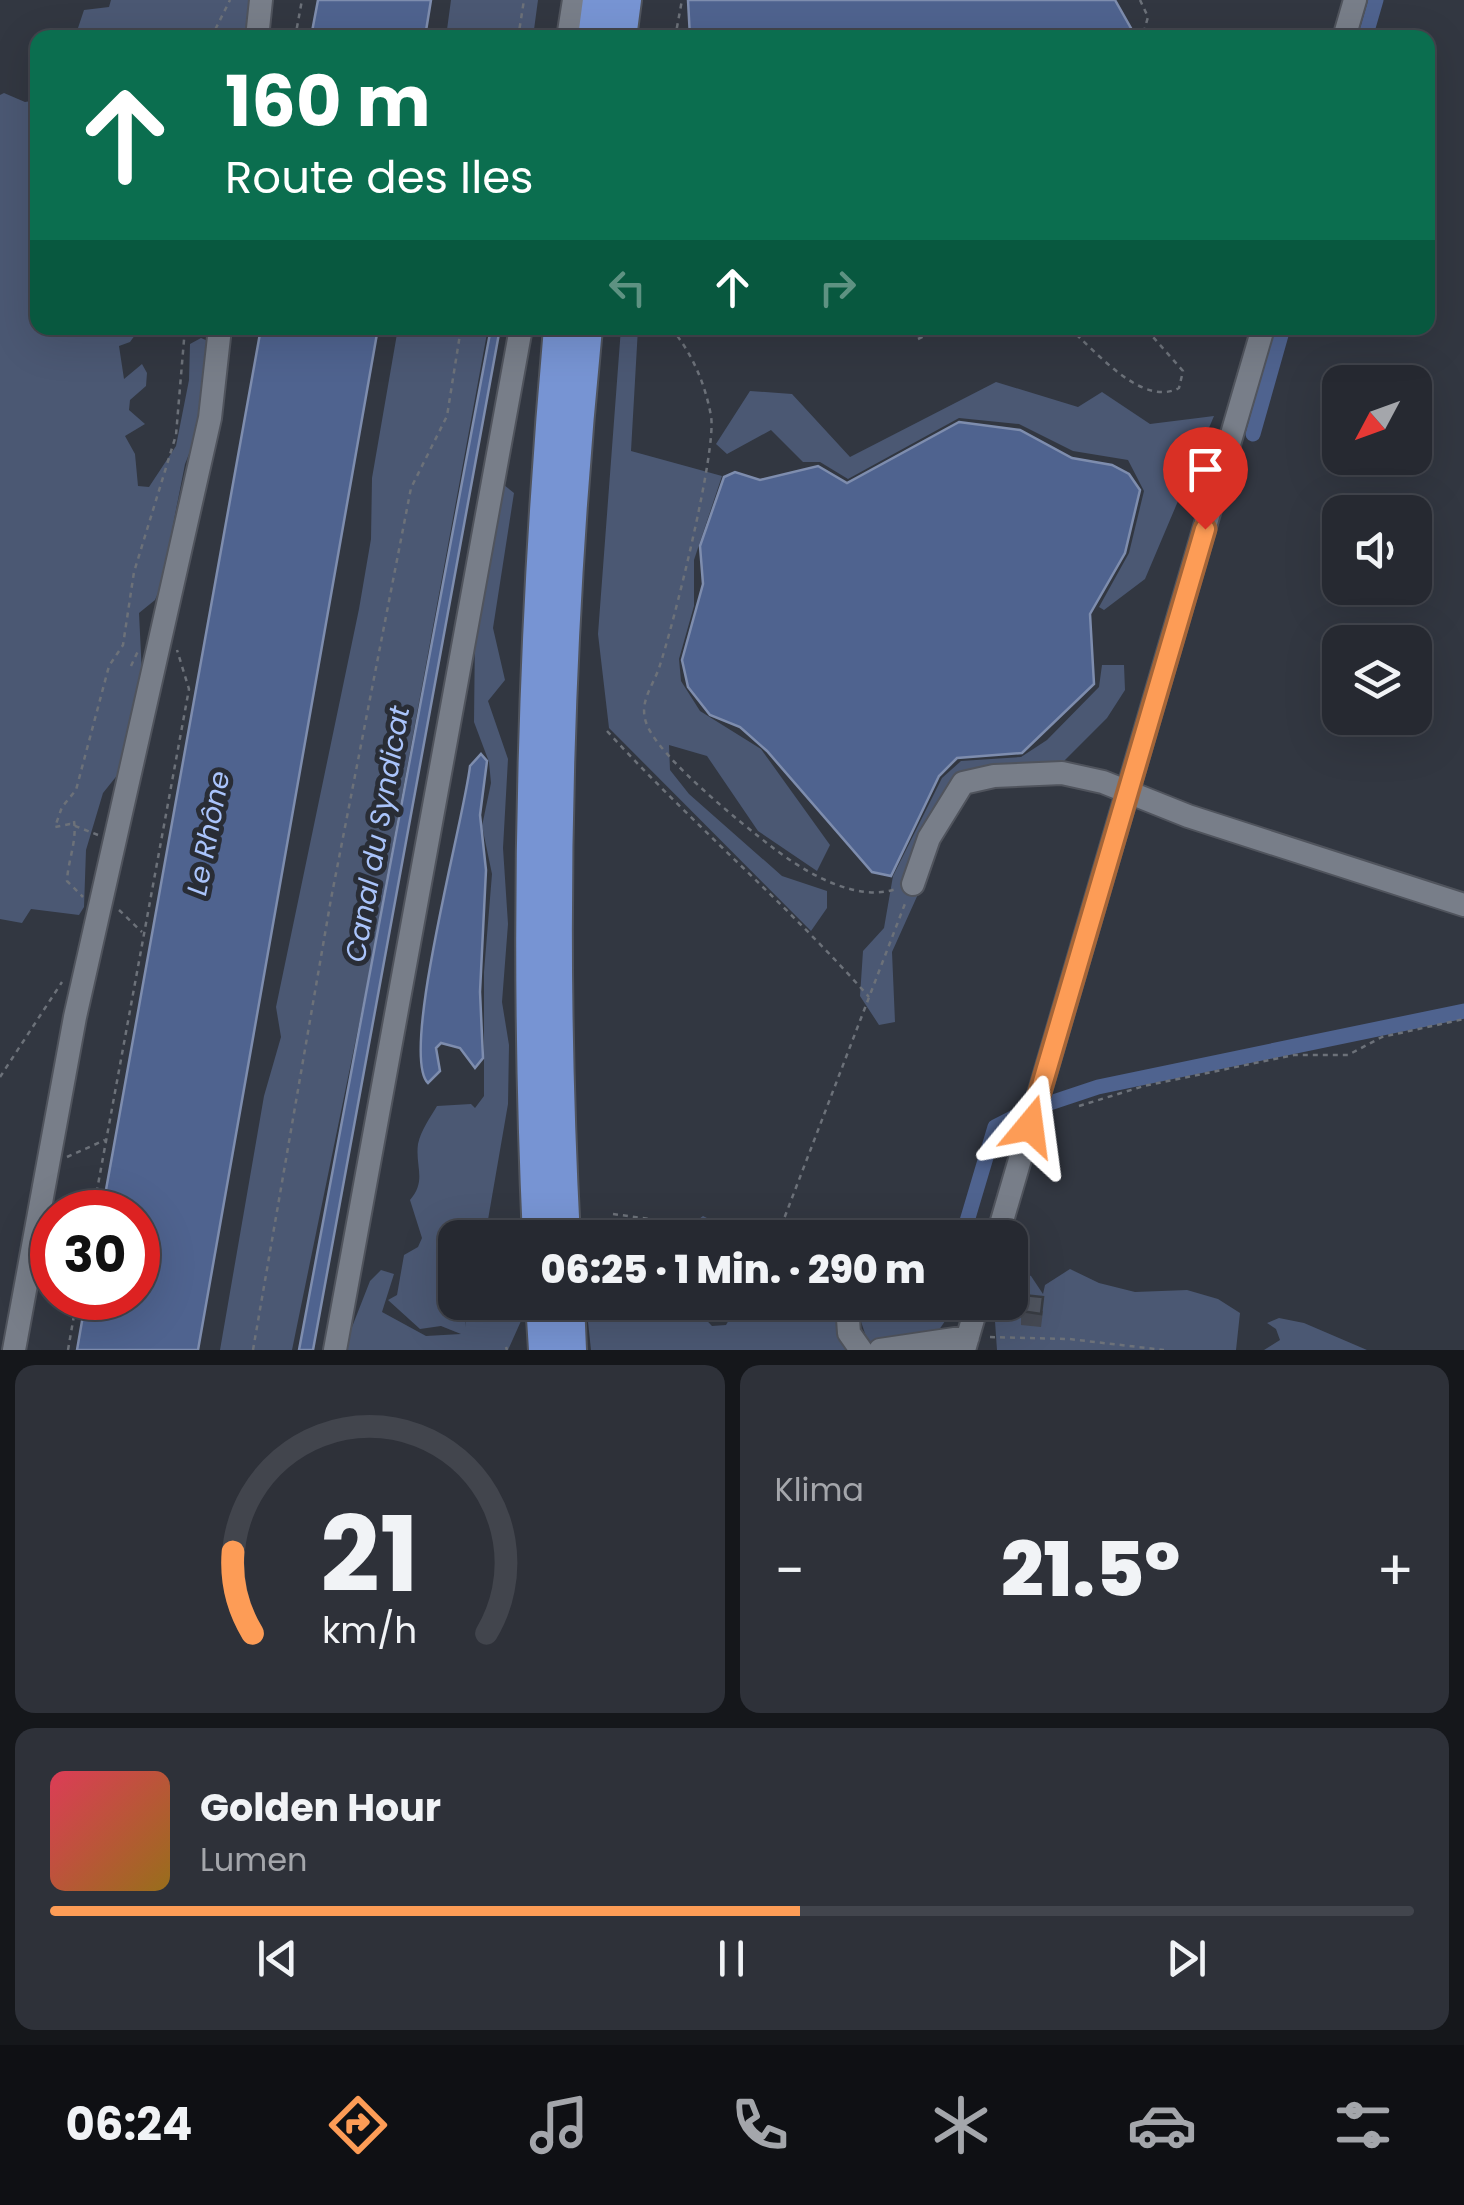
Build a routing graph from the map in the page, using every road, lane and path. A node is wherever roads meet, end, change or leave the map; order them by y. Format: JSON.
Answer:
{"nodes":[{"id":1,"x":230,"y":0,"type":"edge"},
{"id":2,"x":261,"y":0,"type":"edge"},
{"id":3,"x":302,"y":0,"type":"edge"},
{"id":4,"x":524,"y":0,"type":"edge"},
{"id":5,"x":574,"y":0,"type":"edge"},
{"id":6,"x":600,"y":0,"type":"edge"},
{"id":7,"x":625,"y":0,"type":"edge"},
{"id":8,"x":682,"y":0,"type":"edge"},
{"id":9,"x":1140,"y":0,"type":"edge"},
{"id":10,"x":1355,"y":0,"type":"edge"},
{"id":11,"x":215,"y":30,"type":"edge"},
{"id":12,"x":258,"y":30,"type":"edge"},
{"id":13,"x":296,"y":30,"type":"edge"},
{"id":14,"x":519,"y":30,"type":"edge"},
{"id":15,"x":569,"y":30,"type":"edge"},
{"id":16,"x":595,"y":30,"type":"edge"},
{"id":17,"x":621,"y":30,"type":"edge"},
{"id":18,"x":676,"y":30,"type":"edge"},
{"id":19,"x":1144,"y":30,"type":"edge"},
{"id":20,"x":1346,"y":30,"type":"edge"},
{"id":21,"x":184,"y":335,"type":"edge"},
{"id":22,"x":219,"y":335,"type":"edge"},
{"id":23,"x":460,"y":335,"type":"edge"},
{"id":24,"x":520,"y":335,"type":"edge"},
{"id":25,"x":559,"y":335,"type":"edge"},
{"id":26,"x":585,"y":335,"type":"edge"},
{"id":27,"x":678,"y":335,"type":"edge"},
{"id":28,"x":926,"y":335,"type":"edge"},
{"id":29,"x":1077,"y":335,"type":"edge"},
{"id":30,"x":1151,"y":335,"type":"edge"},
{"id":31,"x":1261,"y":335,"type":"edge"},
{"id":32,"x":918,"y":339,"type":"dead end"},
{"id":33,"x":164,"y":609,"type":"junction"},
{"id":34,"x":607,"y":731,"type":"dead end"},
{"id":35,"x":1128,"y":792,"type":"junction"},
{"id":36,"x":74,"y":824,"type":"junction"},
{"id":37,"x":90,"y":831,"type":"dead end"},
{"id":38,"x":913,"y":884,"type":"junction"},
{"id":39,"x":102,"y":892,"type":"junction"},
{"id":40,"x":1464,"y":905,"type":"edge"},
{"id":41,"x":95,"y":926,"type":"junction"},
{"id":42,"x":142,"y":934,"type":"junction"},
{"id":43,"x":66,"y":977,"type":"dead end"},
{"id":44,"x":870,"y":998,"type":"junction"},
{"id":45,"x":1464,"y":1019,"type":"edge"},
{"id":46,"x":0,"y":1077,"type":"edge"},
{"id":47,"x":1079,"y":1106,"type":"dead end"},
{"id":48,"x":106,"y":1139,"type":"junction"},
{"id":49,"x":48,"y":1166,"type":"junction"},
{"id":50,"x":97,"y":1190,"type":"edge"},
{"id":51,"x":612,"y":1214,"type":"dead end"},
{"id":52,"x":538,"y":1220,"type":"edge"},
{"id":53,"x":563,"y":1220,"type":"edge"},
{"id":54,"x":1003,"y":1220,"type":"edge"},
{"id":55,"x":73,"y":1320,"type":"edge"},
{"id":56,"x":543,"y":1320,"type":"edge"},
{"id":57,"x":569,"y":1320,"type":"edge"},
{"id":58,"x":848,"y":1320,"type":"edge"},
{"id":59,"x":966,"y":1344,"type":"edge"},
{"id":60,"x":14,"y":1350,"type":"edge"},
{"id":61,"x":68,"y":1350,"type":"edge"},
{"id":62,"x":253,"y":1350,"type":"edge"},
{"id":63,"x":335,"y":1350,"type":"edge"},
{"id":64,"x":545,"y":1350,"type":"edge"},
{"id":65,"x":570,"y":1350,"type":"edge"},
{"id":66,"x":861,"y":1350,"type":"edge"},
{"id":67,"x":880,"y":1350,"type":"edge"},
{"id":68,"x":1164,"y":1350,"type":"edge"}],
"edges":[{"from":1,"to":11,"type":"path"},
{"from":2,"to":12,"type":"street"},
{"from":3,"to":13,"type":"path"},
{"from":4,"to":14,"type":"path"},
{"from":5,"to":15,"type":"street"},
{"from":6,"to":16,"type":"highway"},
{"from":7,"to":17,"type":"highway"},
{"from":8,"to":18,"type":"path"},
{"from":9,"to":19,"type":"path"},
{"from":10,"to":20,"type":"street"},
{"from":21,"to":36,"type":"path"},
{"from":22,"to":33,"type":"street"},
{"from":23,"to":62,"type":"path"},
{"from":24,"to":63,"type":"street"},
{"from":25,"to":52,"type":"highway"},
{"from":26,"to":53,"type":"highway"},
{"from":27,"to":38,"type":"path"},
{"from":28,"to":32,"type":"path"},
{"from":29,"to":30,"type":"path"},
{"from":31,"to":35,"type":"street"},
{"from":33,"to":39,"type":"street"},
{"from":33,"to":42,"type":"path"},
{"from":34,"to":44,"type":"path"},
{"from":35,"to":38,"type":"street"},
{"from":35,"to":40,"type":"street"},
{"from":35,"to":54,"type":"street"},
{"from":36,"to":37,"type":"path"},
{"from":36,"to":41,"type":"path"},
{"from":38,"to":44,"type":"path"},
{"from":39,"to":41,"type":"street"},
{"from":39,"to":42,"type":"path"},
{"from":41,"to":49,"type":"street"},
{"from":42,"to":48,"type":"path"},
{"from":43,"to":46,"type":"path"},
{"from":44,"to":51,"type":"path"},
{"from":45,"to":47,"type":"path"},
{"from":48,"to":49,"type":"path"},
{"from":48,"to":50,"type":"path"},
{"from":49,"to":60,"type":"street"},
{"from":55,"to":61,"type":"path"},
{"from":56,"to":64,"type":"highway"},
{"from":57,"to":65,"type":"highway"},
{"from":58,"to":66,"type":"street"},
{"from":59,"to":67,"type":"street"},
{"from":59,"to":68,"type":"path"}]}
